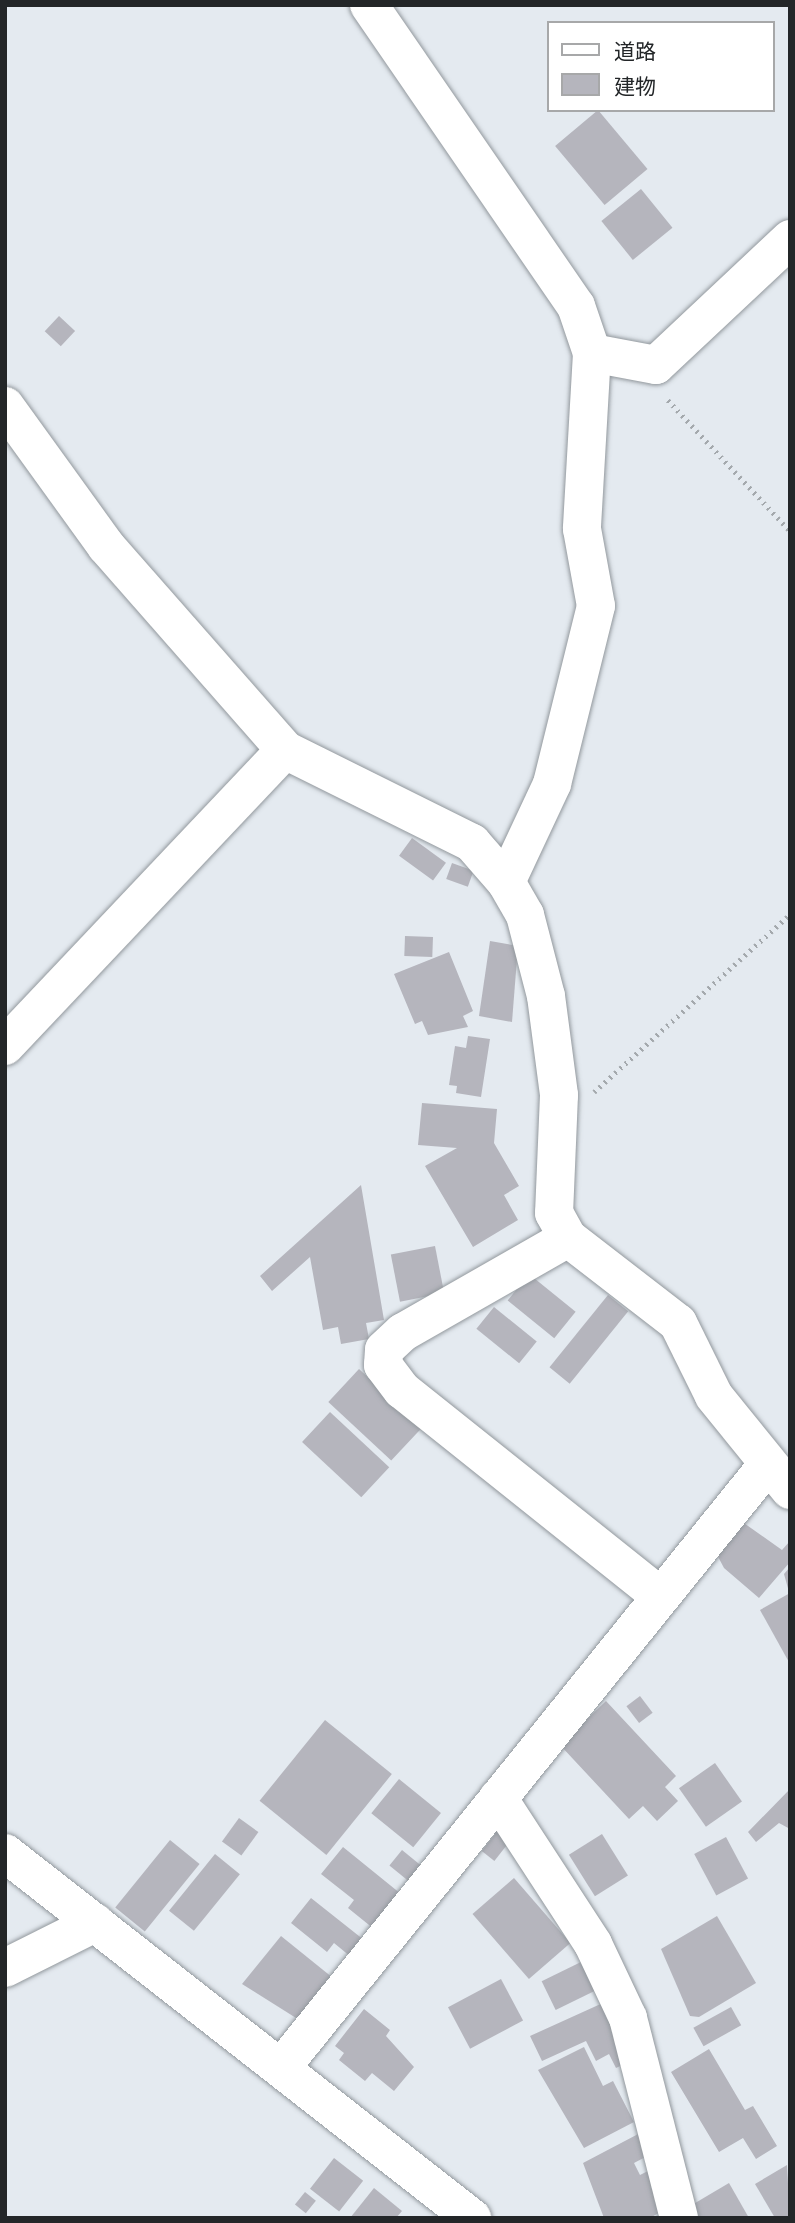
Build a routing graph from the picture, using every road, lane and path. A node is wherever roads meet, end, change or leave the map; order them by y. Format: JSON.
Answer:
{"nodes":[{"id":1,"x":369,"y":5,"type":"edge"},
{"id":2,"x":790,"y":239,"type":"edge"},
{"id":3,"x":592,"y":353,"type":"junction"},
{"id":4,"x":658,"y":389,"type":"dead end"},
{"id":5,"x":5,"y":406,"type":"edge"},
{"id":6,"x":790,"y":531,"type":"edge"},
{"id":7,"x":285,"y":750,"type":"junction"},
{"id":8,"x":506,"y":882,"type":"junction"},
{"id":9,"x":790,"y":914,"type":"edge"},
{"id":10,"x":5,"y":1046,"type":"edge"},
{"id":11,"x":558,"y":1126,"type":"junction"},
{"id":12,"x":568,"y":1238,"type":"junction"},
{"id":13,"x":779,"y":1477,"type":"edge"},
{"id":14,"x":660,"y":1596,"type":"junction"},
{"id":15,"x":498,"y":1798,"type":"junction"},
{"id":16,"x":5,"y":1853,"type":"edge"},
{"id":17,"x":95,"y":1923,"type":"junction"},
{"id":18,"x":5,"y":1968,"type":"edge"},
{"id":19,"x":281,"y":2068,"type":"junction"},
{"id":20,"x":472,"y":2218,"type":"edge"},
{"id":21,"x":679,"y":2218,"type":"edge"}],
"edges":[{"from":1,"to":3,"type":"street"},
{"from":2,"to":3,"type":"street"},
{"from":3,"to":8,"type":"street"},
{"from":4,"to":6,"type":"path"},
{"from":5,"to":7,"type":"street"},
{"from":7,"to":8,"type":"street"},
{"from":7,"to":10,"type":"street"},
{"from":8,"to":11,"type":"street"},
{"from":9,"to":11,"type":"path"},
{"from":11,"to":12,"type":"street"},
{"from":12,"to":13,"type":"street"},
{"from":12,"to":14,"type":"street"},
{"from":13,"to":14,"type":"street"},
{"from":14,"to":15,"type":"street"},
{"from":15,"to":19,"type":"street"},
{"from":15,"to":21,"type":"street"},
{"from":16,"to":17,"type":"street"},
{"from":17,"to":18,"type":"street"},
{"from":17,"to":19,"type":"street"},
{"from":19,"to":20,"type":"street"}]}
